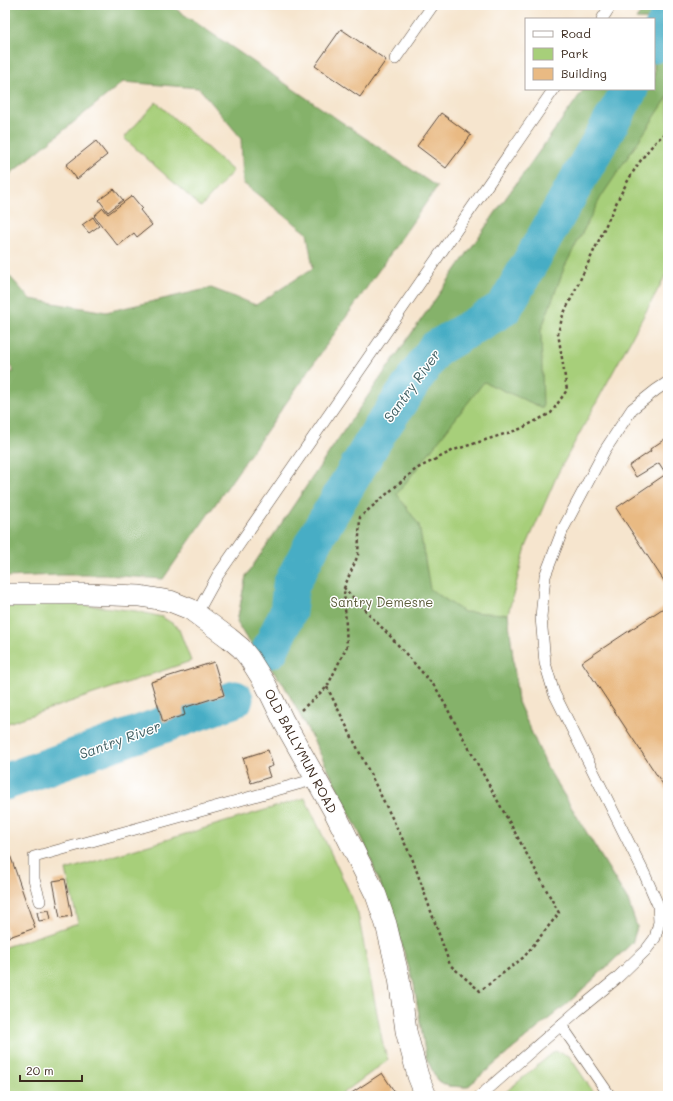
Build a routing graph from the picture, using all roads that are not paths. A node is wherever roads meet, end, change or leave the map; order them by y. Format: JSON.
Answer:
{"nodes":[{"id":1,"x":433,"y":5,"type":"edge"},
{"id":2,"x":612,"y":5,"type":"edge"},
{"id":3,"x":603,"y":18,"type":"edge"},
{"id":4,"x":395,"y":59,"type":"dead end"},
{"id":5,"x":553,"y":90,"type":"edge"},
{"id":6,"x":668,"y":382,"type":"edge"},
{"id":7,"x":5,"y":594,"type":"edge"},
{"id":8,"x":197,"y":613,"type":"junction"},
{"id":9,"x":316,"y":779,"type":"junction"},
{"id":10,"x":40,"y":901,"type":"dead end"},
{"id":11,"x":561,"y":1025,"type":"junction"},
{"id":12,"x":426,"y":1096,"type":"edge"},
{"id":13,"x":480,"y":1096,"type":"edge"},
{"id":14,"x":610,"y":1096,"type":"edge"}],
"edges":[{"from":1,"to":4,"type":"lane"},
{"from":2,"to":3,"type":"lane"},
{"from":5,"to":8,"type":"lane"},
{"from":6,"to":11,"type":"lane"},
{"from":7,"to":8,"type":"street","name":"OLD BALLYMUN ROAD"},
{"from":8,"to":9,"type":"street","name":"OLD BALLYMUN ROAD"},
{"from":9,"to":10,"type":"lane"},
{"from":9,"to":12,"type":"street","name":"OLD BALLYMUN ROAD"},
{"from":11,"to":13,"type":"lane"},
{"from":11,"to":14,"type":"lane"}]}
